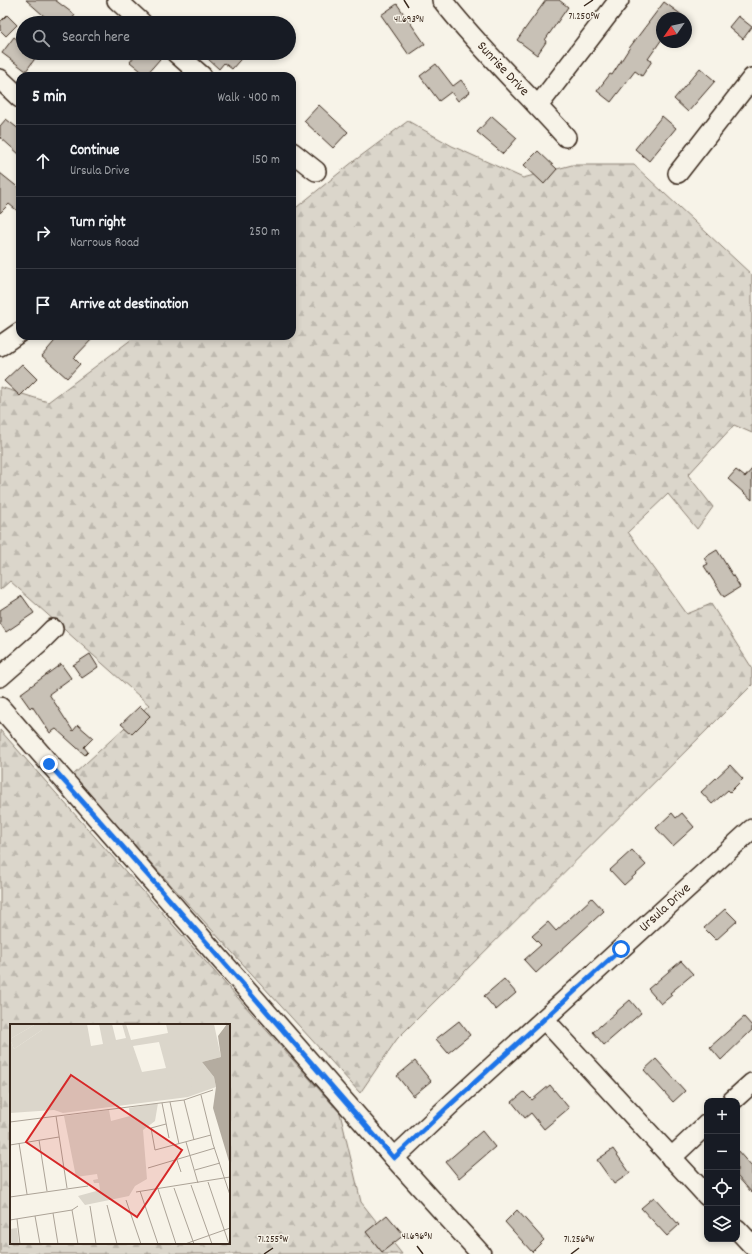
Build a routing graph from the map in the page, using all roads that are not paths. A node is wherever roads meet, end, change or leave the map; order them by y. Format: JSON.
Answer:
{"nodes":[{"id":1,"x":117,"y":0,"type":"edge"},
{"id":2,"x":442,"y":0,"type":"edge"},
{"id":3,"x":619,"y":0,"type":"edge"},
{"id":4,"x":134,"y":16,"type":"edge"},
{"id":5,"x":184,"y":60,"type":"edge"},
{"id":6,"x":197,"y":72,"type":"edge"},
{"id":7,"x":752,"y":78,"type":"edge"},
{"id":8,"x":0,"y":79,"type":"edge"},
{"id":9,"x":16,"y":94,"type":"edge"},
{"id":10,"x":538,"y":106,"type":"junction"},
{"id":11,"x":566,"y":137,"type":"dead end"},
{"id":12,"x":296,"y":155,"type":"edge"},
{"id":13,"x":316,"y":171,"type":"dead end"},
{"id":14,"x":678,"y":173,"type":"dead end"},
{"id":15,"x":16,"y":335,"type":"edge"},
{"id":16,"x":0,"y":346,"type":"edge"},
{"id":17,"x":53,"y":629,"type":"dead end"},
{"id":18,"x":0,"y":677,"type":"edge"},
{"id":19,"x":0,"y":708,"type":"edge"},
{"id":20,"x":752,"y":829,"type":"edge"},
{"id":21,"x":544,"y":1019,"type":"junction"},
{"id":22,"x":752,"y":1083,"type":"edge"},
{"id":23,"x":735,"y":1098,"type":"edge"},
{"id":24,"x":704,"y":1127,"type":"edge"},
{"id":25,"x":394,"y":1158,"type":"junction"},
{"id":26,"x":671,"y":1158,"type":"junction"},
{"id":27,"x":704,"y":1193,"type":"edge"},
{"id":28,"x":740,"y":1231,"type":"edge"},
{"id":29,"x":752,"y":1245,"type":"edge"},
{"id":30,"x":481,"y":1254,"type":"edge"}],
"edges":[{"from":1,"to":4,"type":"street"},
{"from":2,"to":10,"type":"street","name":"Sunrise Drive"},
{"from":3,"to":10,"type":"street"},
{"from":5,"to":6,"type":"street"},
{"from":7,"to":14,"type":"street"},
{"from":8,"to":9,"type":"street"},
{"from":10,"to":11,"type":"street","name":"Sunrise Drive"},
{"from":12,"to":13,"type":"street"},
{"from":15,"to":16,"type":"street"},
{"from":17,"to":18,"type":"street"},
{"from":19,"to":25,"type":"street"},
{"from":20,"to":21,"type":"street","name":"Ursula Drive"},
{"from":21,"to":25,"type":"street","name":"Ursula Drive"},
{"from":21,"to":26,"type":"street"},
{"from":22,"to":23,"type":"street"},
{"from":24,"to":26,"type":"street"},
{"from":25,"to":30,"type":"street"},
{"from":26,"to":27,"type":"street"},
{"from":28,"to":29,"type":"street"}]}
